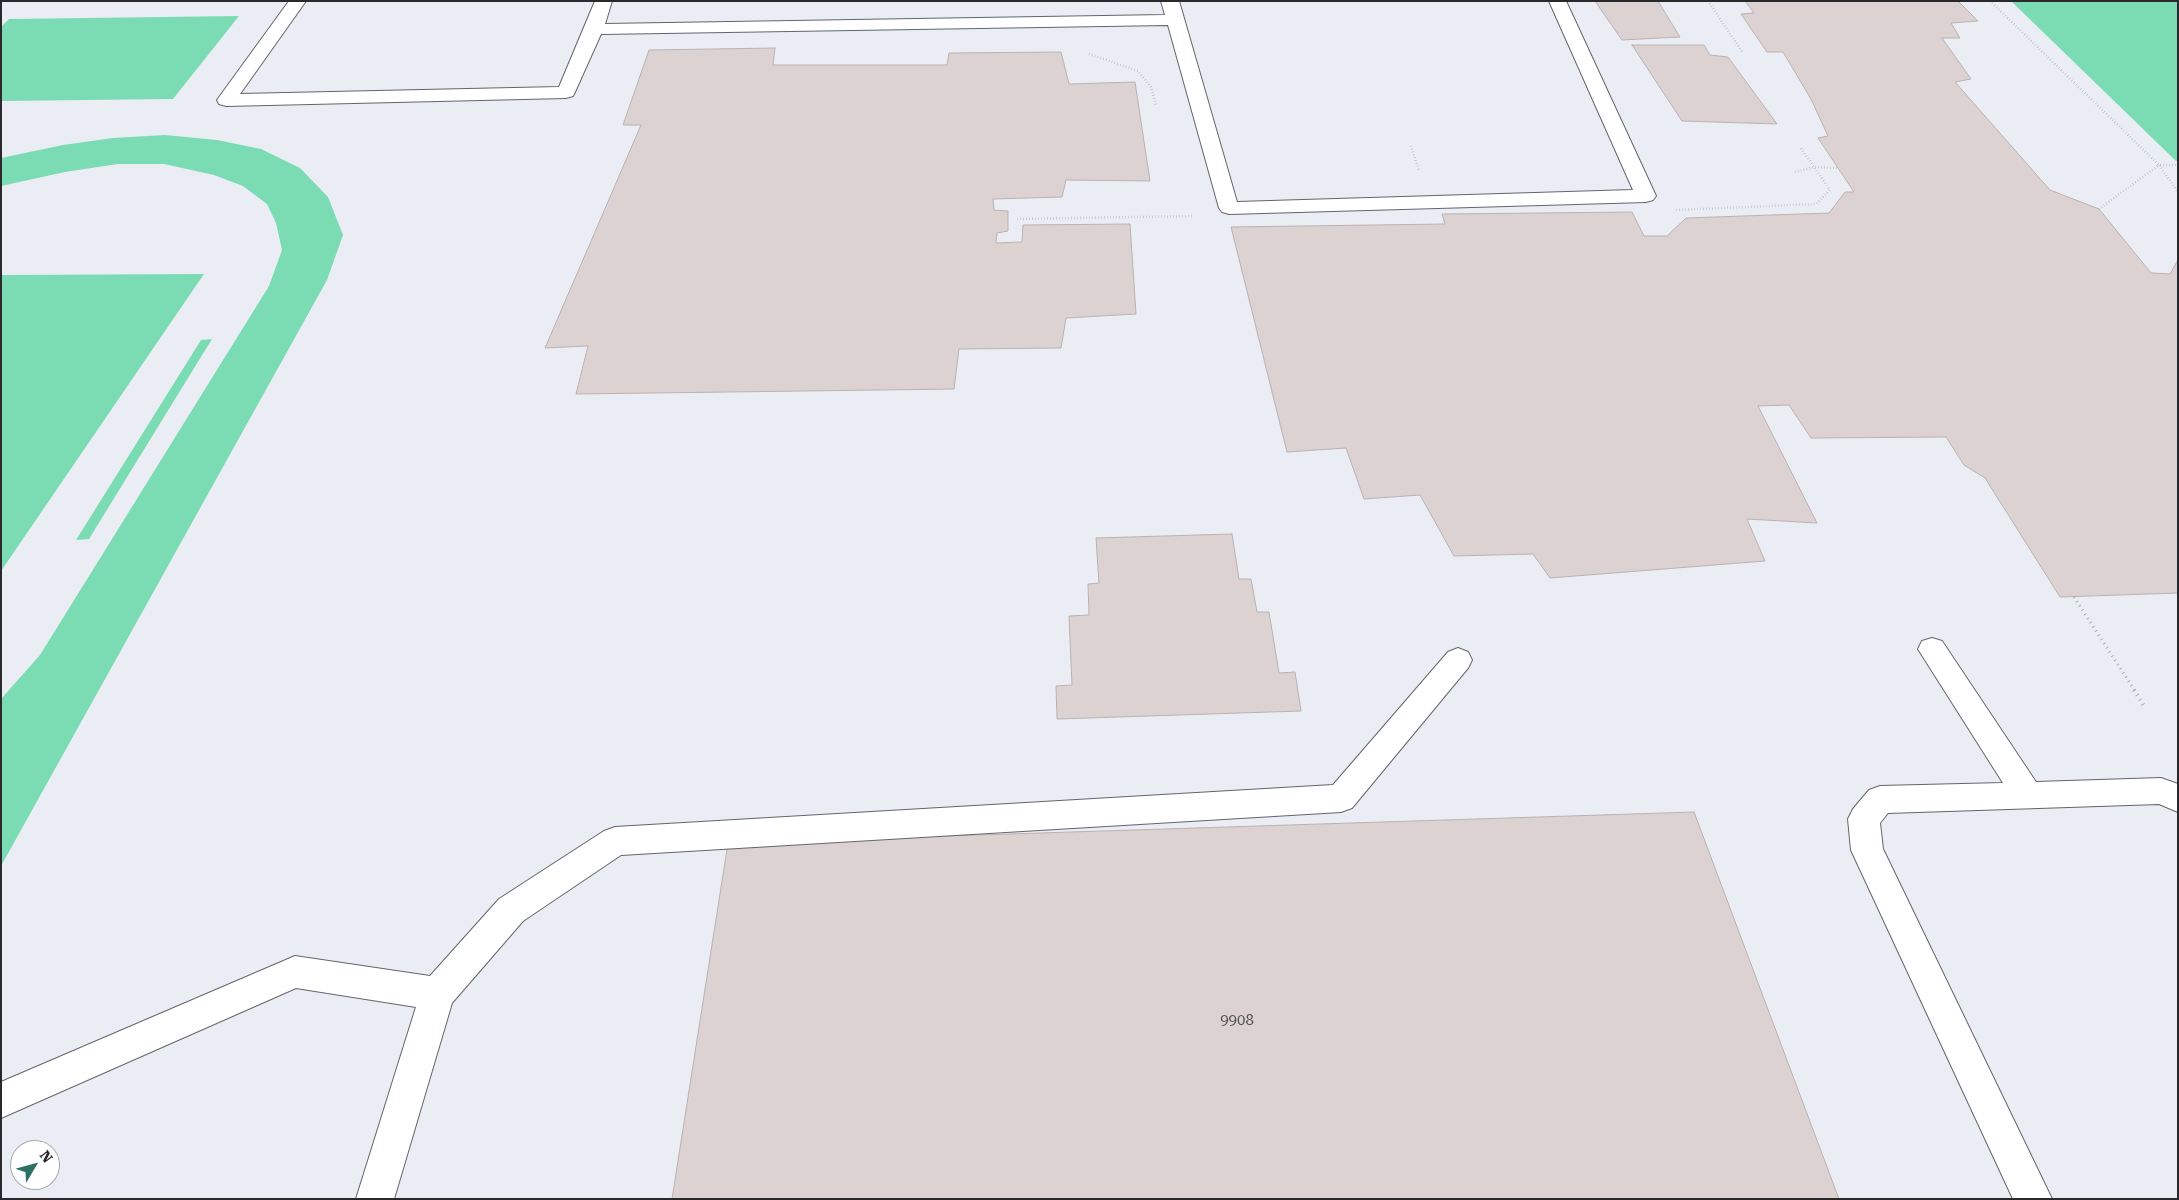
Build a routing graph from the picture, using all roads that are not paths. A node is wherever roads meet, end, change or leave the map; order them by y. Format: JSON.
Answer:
{"nodes":[{"id":1,"x":298,"y":1,"type":"edge"},
{"id":2,"x":604,"y":1,"type":"edge"},
{"id":3,"x":1557,"y":1,"type":"edge"},
{"id":4,"x":1172,"y":10,"type":"edge"},
{"id":5,"x":594,"y":29,"type":"junction"},
{"id":6,"x":1932,"y":648,"type":"dead end"},
{"id":7,"x":1458,"y":660,"type":"dead end"},
{"id":8,"x":2028,"y":795,"type":"junction"},
{"id":9,"x":2178,"y":800,"type":"edge"},
{"id":10,"x":437,"y":994,"type":"junction"},
{"id":11,"x":1,"y":1100,"type":"edge"},
{"id":12,"x":375,"y":1199,"type":"edge"},
{"id":13,"x":2034,"y":1199,"type":"edge"}],
"edges":[{"from":1,"to":5,"type":"lane"},
{"from":2,"to":5,"type":"lane"},
{"from":3,"to":4,"type":"lane"},
{"from":4,"to":5,"type":"lane"},
{"from":6,"to":8,"type":"lane"},
{"from":7,"to":10,"type":"lane"},
{"from":8,"to":9,"type":"lane"},
{"from":8,"to":13,"type":"lane"},
{"from":10,"to":11,"type":"lane"},
{"from":10,"to":12,"type":"lane"}]}
